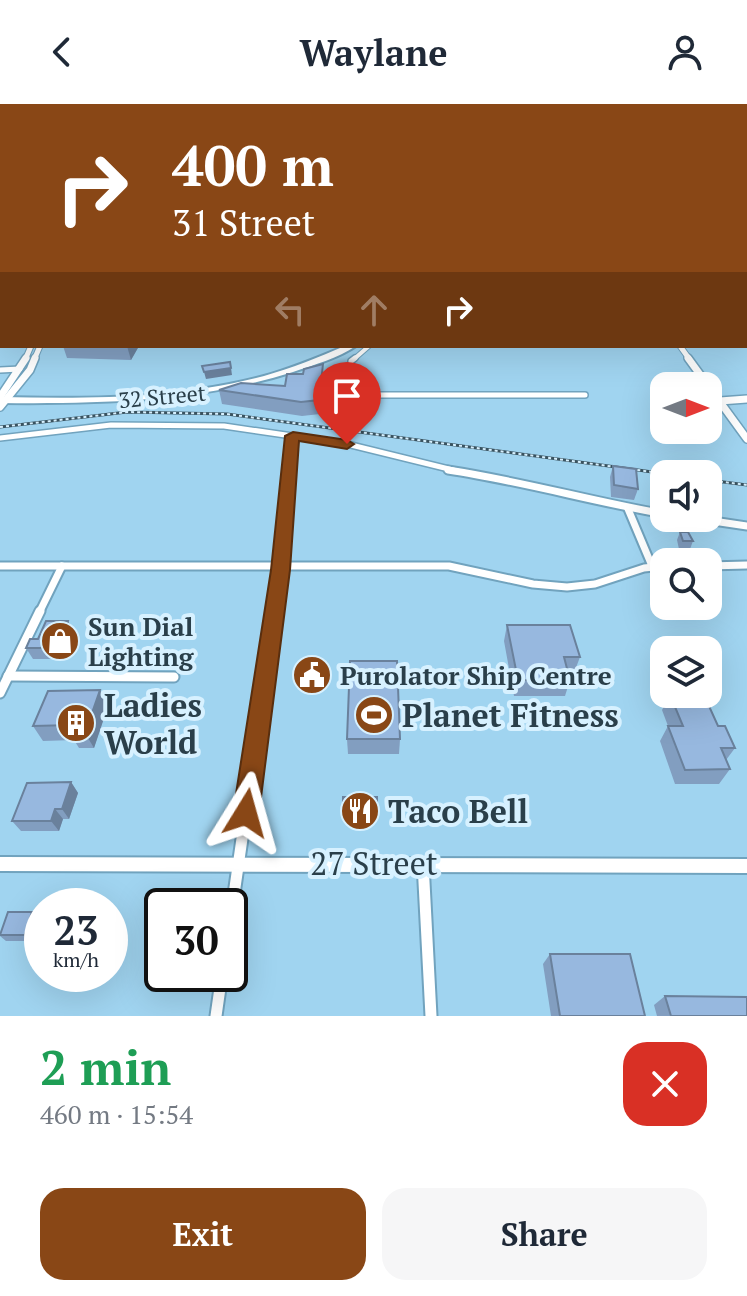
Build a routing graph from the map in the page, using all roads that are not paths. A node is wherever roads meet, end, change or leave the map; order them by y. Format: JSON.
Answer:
{"nodes":[{"id":1,"x":30,"y":348,"type":"edge"},
{"id":2,"x":39,"y":348,"type":"edge"},
{"id":3,"x":331,"y":348,"type":"edge"},
{"id":4,"x":348,"y":348,"type":"edge"},
{"id":5,"x":367,"y":348,"type":"edge"},
{"id":6,"x":681,"y":348,"type":"edge"},
{"id":7,"x":21,"y":369,"type":"junction"},
{"id":8,"x":0,"y":370,"type":"edge"},
{"id":9,"x":30,"y":370,"type":"junction"},
{"id":10,"x":699,"y":372,"type":"edge"},
{"id":11,"x":198,"y":391,"type":"junction"},
{"id":12,"x":349,"y":395,"type":"junction"},
{"id":13,"x":585,"y":395,"type":"dead end"},
{"id":14,"x":2,"y":399,"type":"edge"},
{"id":15,"x":722,"y":401,"type":"edge"},
{"id":16,"x":747,"y":401,"type":"edge"},
{"id":17,"x":722,"y":404,"type":"edge"},
{"id":18,"x":348,"y":420,"type":"dead end"},
{"id":19,"x":293,"y":436,"type":"junction"},
{"id":20,"x":0,"y":438,"type":"edge"},
{"id":21,"x":747,"y":439,"type":"edge"},
{"id":22,"x":628,"y":509,"type":"junction"},
{"id":23,"x":650,"y":512,"type":"edge"},
{"id":24,"x":722,"y":522,"type":"edge"},
{"id":25,"x":747,"y":526,"type":"edge"},
{"id":26,"x":650,"y":561,"type":"edge"},
{"id":27,"x":281,"y":565,"type":"junction"},
{"id":28,"x":747,"y":565,"type":"edge"},
{"id":29,"x":0,"y":566,"type":"edge"},
{"id":30,"x":62,"y":566,"type":"junction"},
{"id":31,"x":722,"y":566,"type":"edge"},
{"id":32,"x":650,"y":567,"type":"edge"},
{"id":33,"x":8,"y":676,"type":"junction"},
{"id":34,"x":174,"y":677,"type":"dead end"},
{"id":35,"x":0,"y":693,"type":"edge"},
{"id":36,"x":423,"y":863,"type":"junction"},
{"id":37,"x":0,"y":864,"type":"edge"},
{"id":38,"x":239,"y":864,"type":"junction"},
{"id":39,"x":747,"y":866,"type":"edge"},
{"id":40,"x":235,"y":888,"type":"edge"},
{"id":41,"x":219,"y":992,"type":"edge"},
{"id":42,"x":216,"y":1016,"type":"edge"},
{"id":43,"x":431,"y":1016,"type":"edge"}],
"edges":[{"from":1,"to":7,"type":"main road"},
{"from":2,"to":9,"type":"main road"},
{"from":3,"to":11,"type":"highway","name":"32 Street"},
{"from":4,"to":11,"type":"highway","name":"32 Street"},
{"from":5,"to":12,"type":"street"},
{"from":6,"to":10,"type":"main road"},
{"from":7,"to":8,"type":"street"},
{"from":7,"to":9,"type":"street"},
{"from":7,"to":14,"type":"main road"},
{"from":9,"to":14,"type":"main road"},
{"from":11,"to":14,"type":"highway","name":"32 Street"},
{"from":12,"to":13,"type":"street"},
{"from":12,"to":18,"type":"street"},
{"from":15,"to":16,"type":"main road"},
{"from":17,"to":21,"type":"main road"},
{"from":19,"to":20,"type":"street"},
{"from":19,"to":22,"type":"street"},
{"from":19,"to":27,"type":"street"},
{"from":22,"to":23,"type":"street"},
{"from":22,"to":26,"type":"street"},
{"from":24,"to":25,"type":"street"},
{"from":27,"to":30,"type":"street"},
{"from":27,"to":32,"type":"street"},
{"from":27,"to":38,"type":"street"},
{"from":28,"to":31,"type":"street"},
{"from":29,"to":30,"type":"street"},
{"from":30,"to":33,"type":"street"},
{"from":33,"to":34,"type":"street"},
{"from":33,"to":35,"type":"street"},
{"from":36,"to":38,"type":"main road","name":"27 Street"},
{"from":36,"to":39,"type":"main road","name":"27 Street"},
{"from":36,"to":43,"type":"street"},
{"from":37,"to":38,"type":"main road","name":"27 Street"},
{"from":38,"to":40,"type":"street"},
{"from":41,"to":42,"type":"street"}]}
